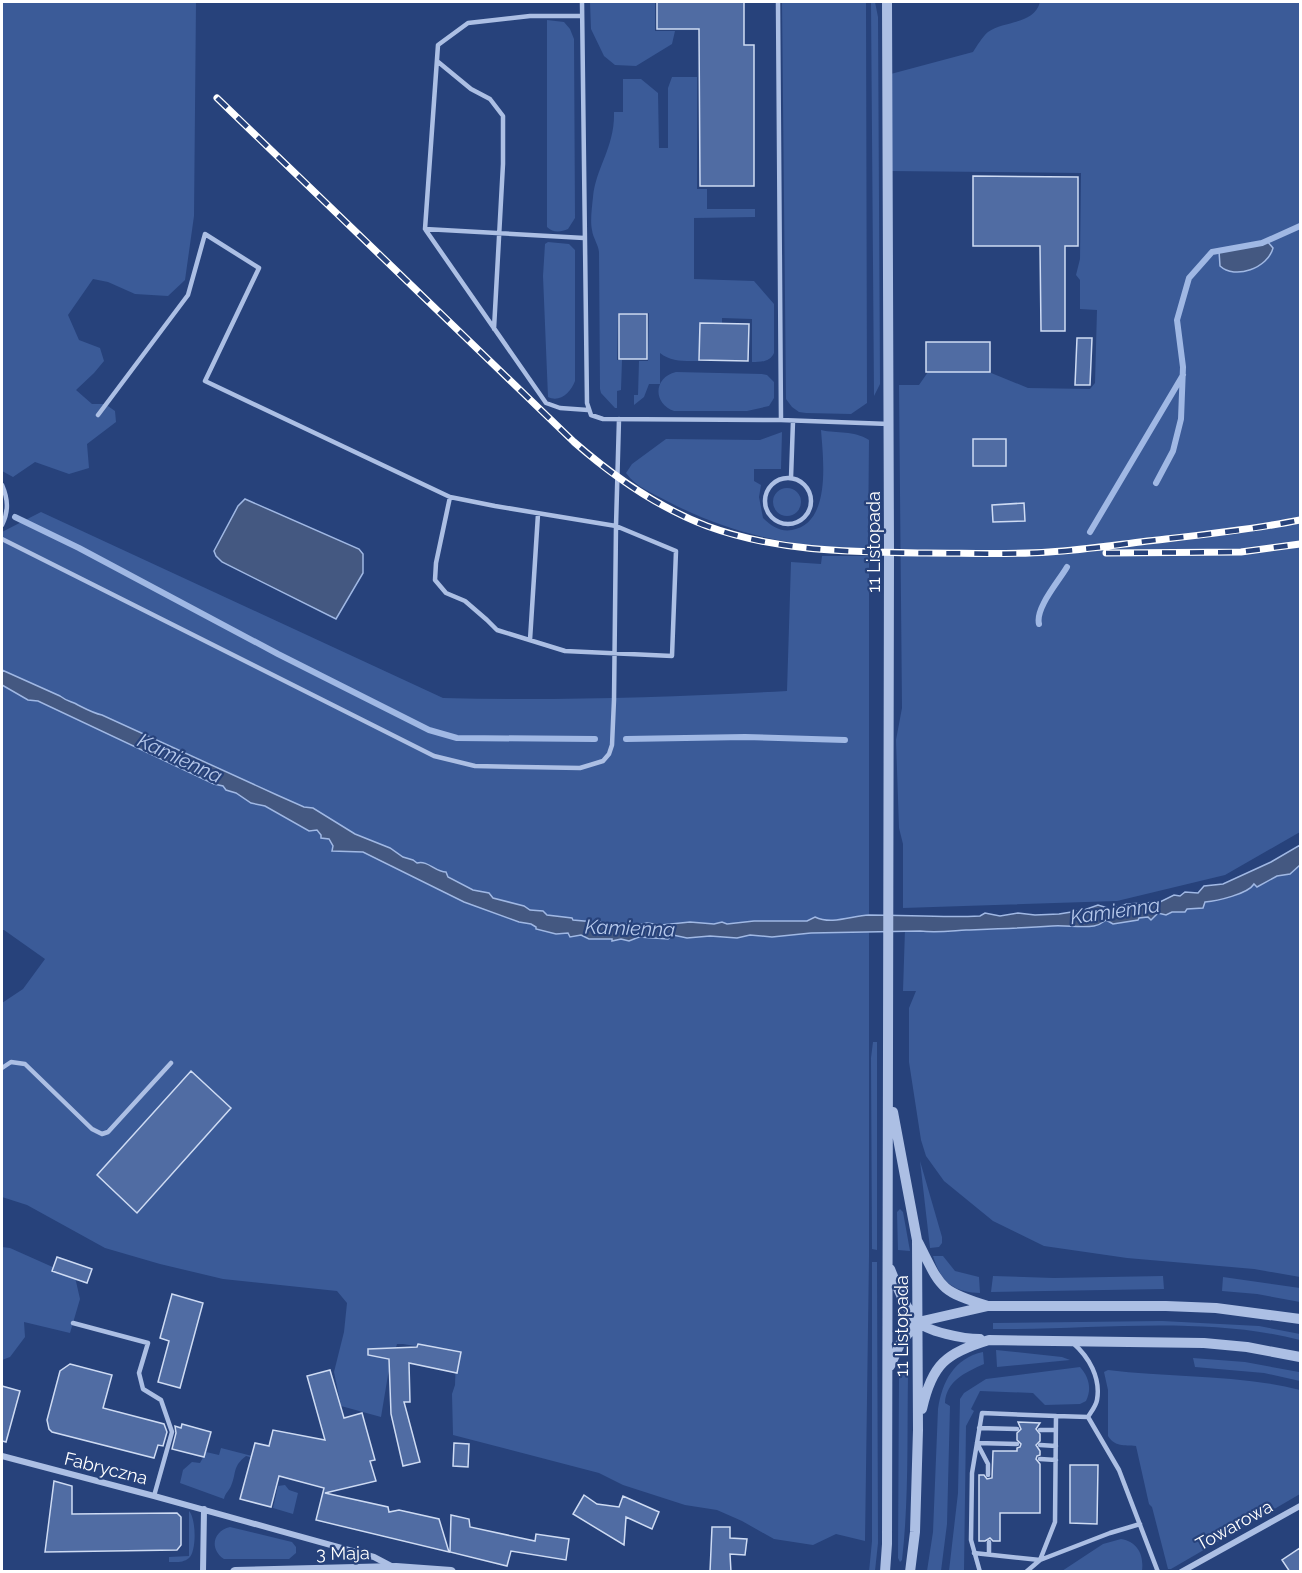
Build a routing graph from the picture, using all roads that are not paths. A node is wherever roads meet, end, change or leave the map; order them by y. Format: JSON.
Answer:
{"nodes":[{"id":1,"x":582,"y":2,"type":"edge"},
{"id":2,"x":777,"y":2,"type":"edge"},
{"id":3,"x":887,"y":2,"type":"edge"},
{"id":4,"x":582,"y":16,"type":"junction"},
{"id":5,"x":437,"y":61,"type":"junction"},
{"id":6,"x":425,"y":229,"type":"junction"},
{"id":7,"x":499,"y":233,"type":"junction"},
{"id":8,"x":584,"y":238,"type":"junction"},
{"id":9,"x":494,"y":328,"type":"junction"},
{"id":10,"x":588,"y":410,"type":"junction"},
{"id":11,"x":98,"y":415,"type":"dead end"},
{"id":12,"x":619,"y":419,"type":"junction"},
{"id":13,"x":781,"y":420,"type":"junction"},
{"id":14,"x":793,"y":421,"type":"junction"},
{"id":15,"x":889,"y":424,"type":"junction"},
{"id":16,"x":790,"y":478,"type":"junction"},
{"id":17,"x":2,"y":485,"type":"edge"},
{"id":18,"x":450,"y":497,"type":"junction"},
{"id":19,"x":538,"y":513,"type":"junction"},
{"id":20,"x":2,"y":525,"type":"edge"},
{"id":21,"x":616,"y":526,"type":"junction"},
{"id":22,"x":2,"y":539,"type":"edge"},
{"id":23,"x":530,"y":640,"type":"junction"},
{"id":24,"x":614,"y":653,"type":"junction"},
{"id":25,"x":171,"y":1063,"type":"dead end"},
{"id":26,"x":2,"y":1068,"type":"edge"},
{"id":27,"x":889,"y":1082,"type":"junction"},
{"id":28,"x":917,"y":1240,"type":"junction"},
{"id":29,"x":888,"y":1264,"type":"junction"},
{"id":30,"x":988,"y":1306,"type":"junction"},
{"id":31,"x":1300,"y":1319,"type":"edge"},
{"id":32,"x":918,"y":1322,"type":"junction"},
{"id":33,"x":73,"y":1323,"type":"dead end"},
{"id":34,"x":989,"y":1340,"type":"junction"},
{"id":35,"x":1072,"y":1341,"type":"junction"},
{"id":36,"x":1300,"y":1357,"type":"edge"},
{"id":37,"x":888,"y":1371,"type":"junction"},
{"id":38,"x":1056,"y":1416,"type":"junction"},
{"id":39,"x":1088,"y":1418,"type":"junction"},
{"id":40,"x":979,"y":1428,"type":"junction"},
{"id":41,"x":1017,"y":1429,"type":"dead end"},
{"id":42,"x":918,"y":1430,"type":"junction"},
{"id":43,"x":1040,"y":1430,"type":"dead end"},
{"id":44,"x":1056,"y":1431,"type":"junction"},
{"id":45,"x":977,"y":1443,"type":"junction"},
{"id":46,"x":1017,"y":1444,"type":"dead end"},
{"id":47,"x":1040,"y":1445,"type":"dead end"},
{"id":48,"x":1056,"y":1446,"type":"junction"},
{"id":49,"x":2,"y":1456,"type":"edge"},
{"id":50,"x":1040,"y":1459,"type":"dead end"},
{"id":51,"x":1056,"y":1460,"type":"junction"},
{"id":52,"x":988,"y":1475,"type":"dead end"},
{"id":53,"x":154,"y":1496,"type":"junction"},
{"id":54,"x":1300,"y":1506,"type":"edge"},
{"id":55,"x":204,"y":1509,"type":"junction"},
{"id":56,"x":1140,"y":1524,"type":"junction"},
{"id":57,"x":989,"y":1542,"type":"dead end"},
{"id":58,"x":974,"y":1553,"type":"junction"},
{"id":59,"x":989,"y":1554,"type":"junction"},
{"id":60,"x":1040,"y":1560,"type":"junction"},
{"id":61,"x":396,"y":1570,"type":"edge"},
{"id":62,"x":203,"y":1572,"type":"edge"},
{"id":63,"x":235,"y":1572,"type":"edge"},
{"id":64,"x":451,"y":1572,"type":"edge"},
{"id":65,"x":885,"y":1572,"type":"edge"},
{"id":66,"x":910,"y":1572,"type":"edge"},
{"id":67,"x":980,"y":1572,"type":"edge"},
{"id":68,"x":1026,"y":1572,"type":"edge"},
{"id":69,"x":1158,"y":1572,"type":"edge"},
{"id":70,"x":1181,"y":1572,"type":"edge"}],
"edges":[{"from":1,"to":4,"type":"lane"},
{"from":2,"to":13,"type":"lane"},
{"from":3,"to":15,"type":"street","name":"11 Listopada"},
{"from":4,"to":5,"type":"lane"},
{"from":4,"to":8,"type":"lane"},
{"from":5,"to":6,"type":"lane"},
{"from":5,"to":7,"type":"lane"},
{"from":6,"to":7,"type":"lane"},
{"from":6,"to":9,"type":"lane"},
{"from":7,"to":8,"type":"lane"},
{"from":7,"to":9,"type":"lane"},
{"from":8,"to":10,"type":"lane"},
{"from":9,"to":10,"type":"lane"},
{"from":10,"to":12,"type":"lane"},
{"from":11,"to":18,"type":"lane"},
{"from":12,"to":13,"type":"lane"},
{"from":12,"to":21,"type":"lane"},
{"from":13,"to":14,"type":"lane"},
{"from":14,"to":15,"type":"lane"},
{"from":14,"to":16,"type":"lane"},
{"from":15,"to":27,"type":"street","name":"11 Listopada"},
{"from":16,"to":16,"type":"lane"},
{"from":17,"to":20,"type":"lane"},
{"from":18,"to":19,"type":"lane"},
{"from":18,"to":23,"type":"lane"},
{"from":19,"to":21,"type":"lane"},
{"from":19,"to":23,"type":"lane"},
{"from":21,"to":24,"type":"lane"},
{"from":21,"to":24,"type":"lane"},
{"from":22,"to":24,"type":"lane"},
{"from":23,"to":24,"type":"lane"},
{"from":25,"to":26,"type":"lane"},
{"from":27,"to":28,"type":"street","name":"11 Listopada"},
{"from":27,"to":29,"type":"street","name":"11 Listopada"},
{"from":28,"to":30,"type":"street"},
{"from":28,"to":32,"type":"street","name":"11 Listopada"},
{"from":29,"to":32,"type":"street"},
{"from":29,"to":37,"type":"street","name":"11 Listopada"},
{"from":30,"to":31,"type":"street"},
{"from":30,"to":32,"type":"street"},
{"from":32,"to":34,"type":"street"},
{"from":32,"to":37,"type":"street"},
{"from":32,"to":42,"type":"street","name":"11 Listopada"},
{"from":33,"to":53,"type":"lane"},
{"from":34,"to":35,"type":"street"},
{"from":34,"to":42,"type":"street"},
{"from":35,"to":36,"type":"street"},
{"from":35,"to":39,"type":"lane"},
{"from":37,"to":65,"type":"street","name":"11 Listopada"},
{"from":38,"to":39,"type":"lane"},
{"from":38,"to":40,"type":"lane"},
{"from":38,"to":44,"type":"lane"},
{"from":39,"to":56,"type":"lane"},
{"from":40,"to":41,"type":"lane"},
{"from":40,"to":45,"type":"lane"},
{"from":42,"to":66,"type":"street","name":"11 Listopada"},
{"from":43,"to":44,"type":"lane"},
{"from":44,"to":48,"type":"lane"},
{"from":45,"to":46,"type":"lane"},
{"from":45,"to":52,"type":"lane"},
{"from":45,"to":58,"type":"lane"},
{"from":47,"to":48,"type":"lane"},
{"from":48,"to":51,"type":"lane"},
{"from":49,"to":53,"type":"street","name":"Fabryczna"},
{"from":50,"to":51,"type":"lane"},
{"from":51,"to":60,"type":"lane"},
{"from":53,"to":55,"type":"street","name":"Fabryczna"},
{"from":54,"to":70,"type":"street","name":"Towarowa"},
{"from":55,"to":61,"type":"street","name":"Fabryczna"},
{"from":55,"to":62,"type":"street"},
{"from":56,"to":60,"type":"lane"},
{"from":56,"to":69,"type":"lane"},
{"from":57,"to":59,"type":"lane"},
{"from":58,"to":59,"type":"lane"},
{"from":58,"to":67,"type":"lane"},
{"from":59,"to":60,"type":"lane"},
{"from":60,"to":68,"type":"lane"},
{"from":61,"to":63,"type":"street","name":"3 Maja"},
{"from":61,"to":64,"type":"street","name":"3 Maja"}]}
